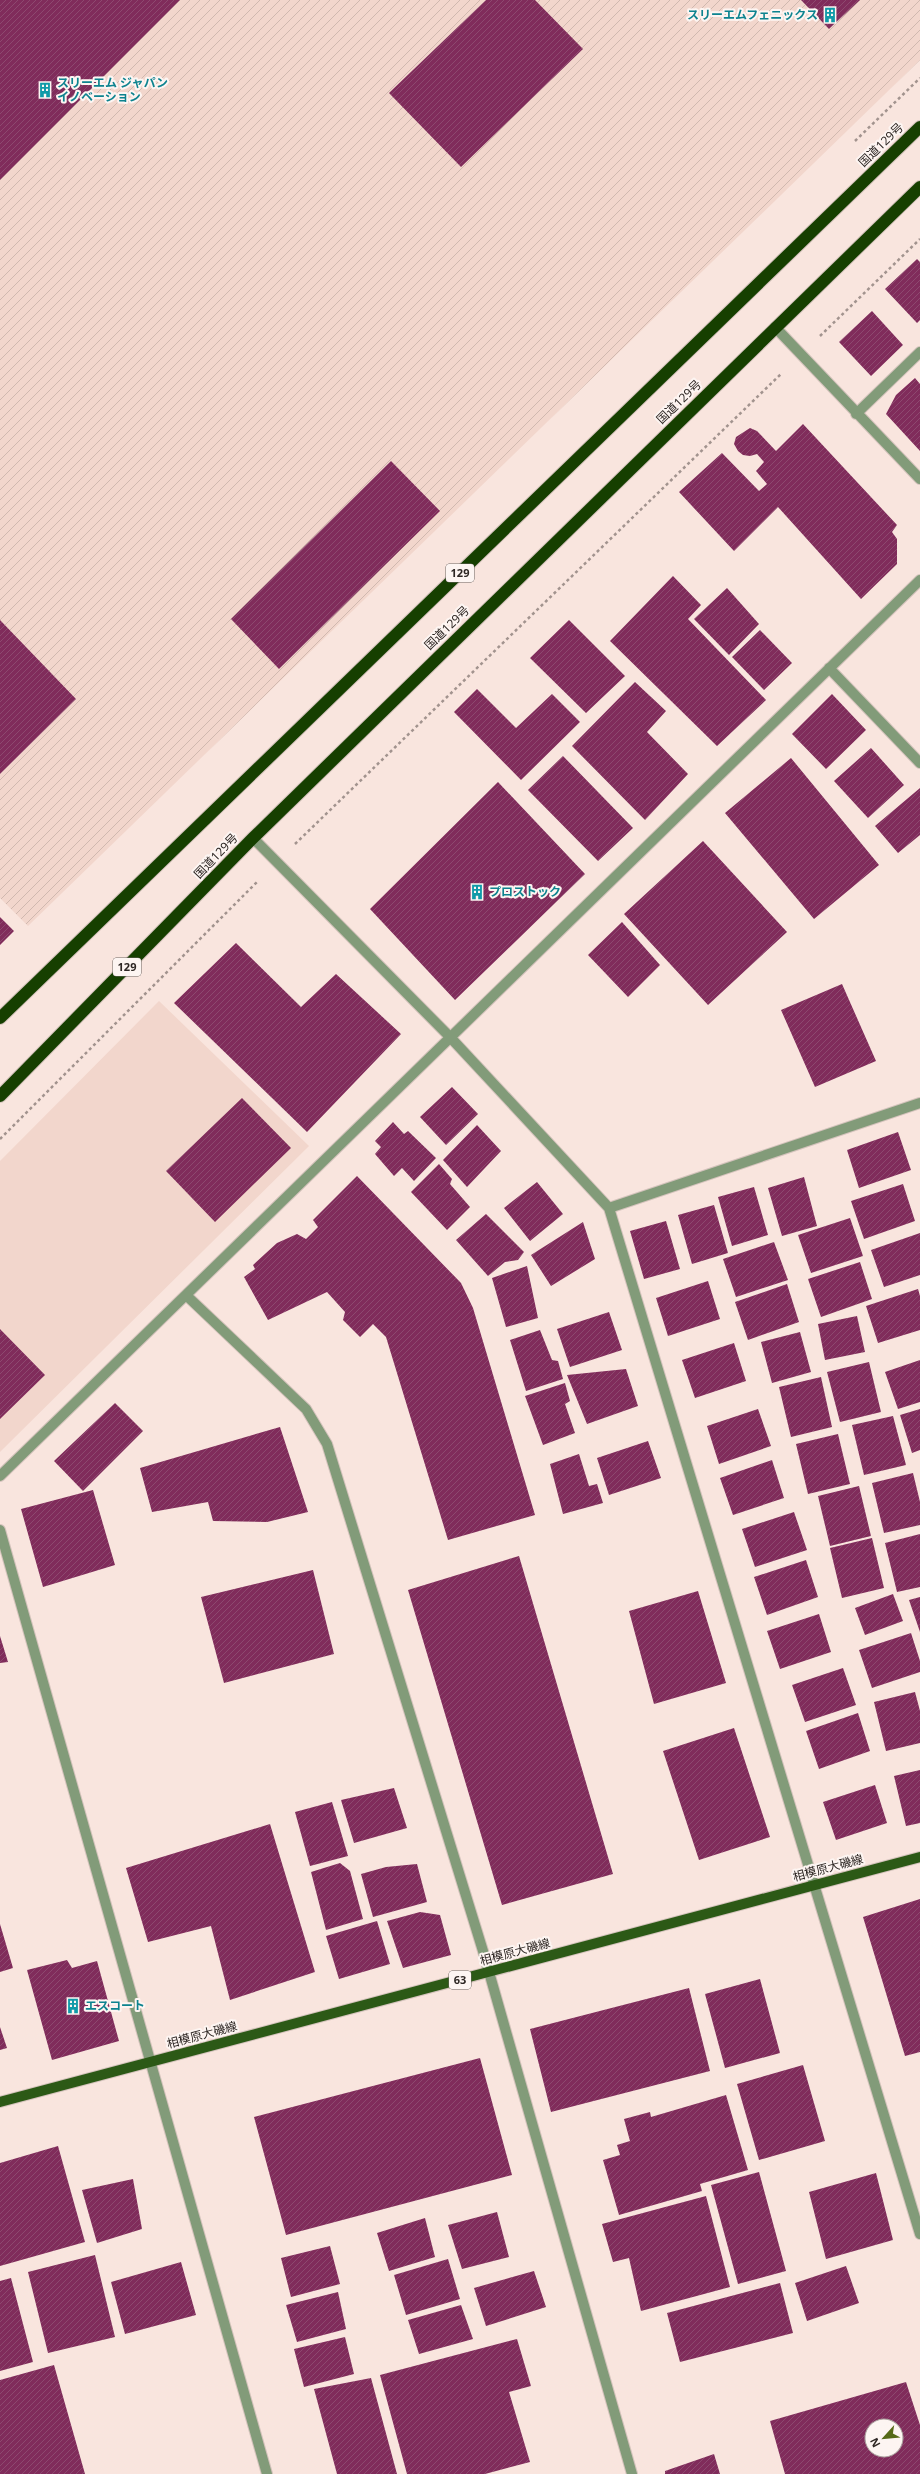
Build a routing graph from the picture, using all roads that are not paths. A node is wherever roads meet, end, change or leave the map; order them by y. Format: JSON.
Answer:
{"nodes":[{"id":1,"x":920,"y":127,"type":"edge"},
{"id":2,"x":920,"y":187,"type":"edge"},
{"id":3,"x":775,"y":328,"type":"junction"},
{"id":4,"x":920,"y":352,"type":"edge"},
{"id":5,"x":856,"y":414,"type":"junction"},
{"id":6,"x":920,"y":479,"type":"edge"},
{"id":7,"x":920,"y":580,"type":"edge"},
{"id":8,"x":829,"y":668,"type":"junction"},
{"id":9,"x":920,"y":763,"type":"edge"},
{"id":10,"x":253,"y":838,"type":"junction"},
{"id":11,"x":0,"y":1018,"type":"edge"},
{"id":12,"x":450,"y":1037,"type":"junction"},
{"id":13,"x":0,"y":1096,"type":"edge"},
{"id":14,"x":920,"y":1103,"type":"edge"},
{"id":15,"x":609,"y":1208,"type":"junction"},
{"id":16,"x":186,"y":1294,"type":"junction"},
{"id":17,"x":0,"y":1476,"type":"edge"},
{"id":18,"x":0,"y":1530,"type":"edge"},
{"id":19,"x":920,"y":1857,"type":"edge"},
{"id":20,"x":814,"y":1885,"type":"junction"},
{"id":21,"x":489,"y":1973,"type":"junction"},
{"id":22,"x":150,"y":2062,"type":"junction"},
{"id":23,"x":0,"y":2102,"type":"edge"},
{"id":24,"x":920,"y":2234,"type":"edge"},
{"id":25,"x":267,"y":2474,"type":"edge"},
{"id":26,"x":632,"y":2474,"type":"edge"}],
"edges":[{"from":1,"to":11,"type":"highway","name":"国道129号","number":"129"},
{"from":2,"to":3,"type":"highway","name":"国道129号","number":"129"},
{"from":3,"to":5,"type":"street"},
{"from":3,"to":10,"type":"highway","name":"国道129号","number":"129"},
{"from":4,"to":5,"type":"street"},
{"from":5,"to":6,"type":"street"},
{"from":7,"to":8,"type":"street"},
{"from":8,"to":9,"type":"street"},
{"from":8,"to":12,"type":"street"},
{"from":10,"to":12,"type":"street"},
{"from":10,"to":13,"type":"highway","name":"国道129号","number":"129"},
{"from":12,"to":15,"type":"street"},
{"from":12,"to":16,"type":"street"},
{"from":14,"to":15,"type":"street"},
{"from":15,"to":20,"type":"street"},
{"from":16,"to":17,"type":"street"},
{"from":16,"to":21,"type":"street"},
{"from":18,"to":22,"type":"street"},
{"from":19,"to":20,"type":"main road","name":"相模原大磯線","number":"63"},
{"from":20,"to":21,"type":"main road","name":"相模原大磯線","number":"63"},
{"from":20,"to":24,"type":"street"},
{"from":21,"to":22,"type":"main road","name":"相模原大磯線","number":"63"},
{"from":21,"to":26,"type":"street"},
{"from":22,"to":23,"type":"main road","name":"相模原大磯線","number":"63"},
{"from":22,"to":25,"type":"street"}]}
